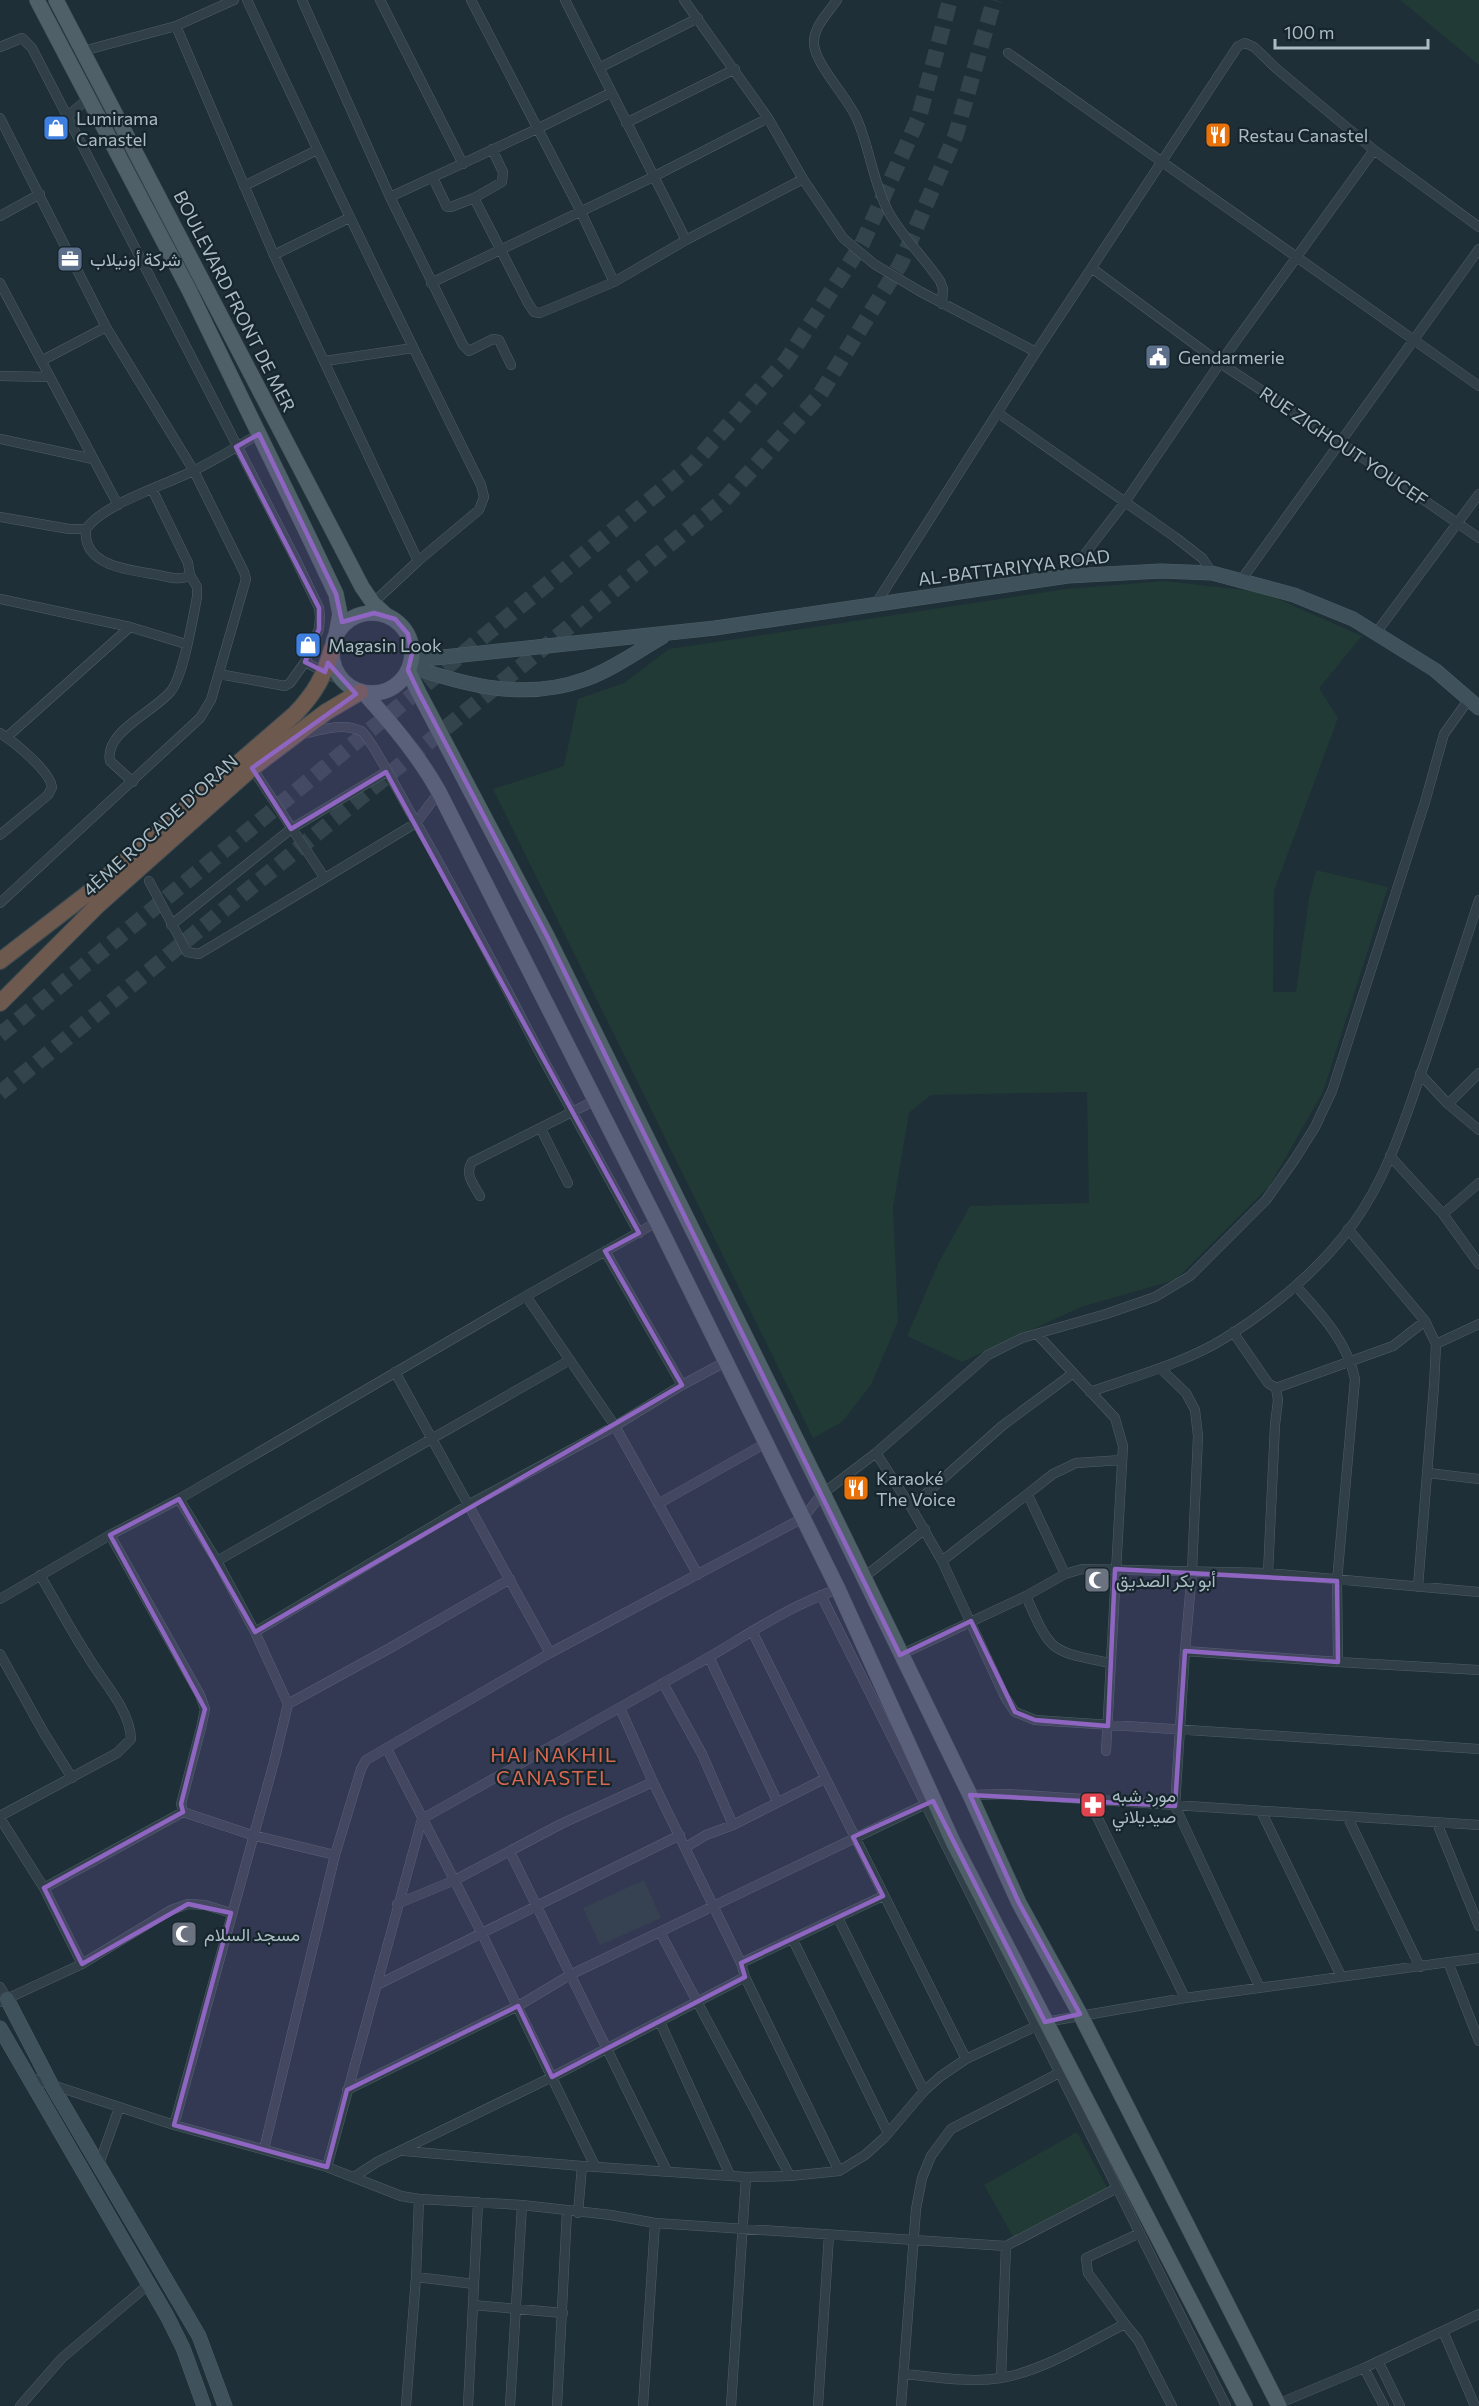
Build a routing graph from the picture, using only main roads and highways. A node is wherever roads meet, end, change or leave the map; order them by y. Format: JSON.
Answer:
{"nodes":[{"id":1,"x":56,"y":0,"type":"edge"},
{"id":2,"x":36,"y":2,"type":"edge"},
{"id":3,"x":386,"y":615,"type":"junction"},
{"id":4,"x":667,"y":634,"type":"junction"},
{"id":5,"x":334,"y":642,"type":"junction"},
{"id":6,"x":410,"y":663,"type":"junction"},
{"id":7,"x":357,"y":689,"type":"junction"},
{"id":8,"x":1474,"y":704,"type":"edge"},
{"id":9,"x":0,"y":961,"type":"edge"},
{"id":10,"x":0,"y":1003,"type":"edge"},
{"id":11,"x":2,"y":1996,"type":"edge"},
{"id":12,"x":0,"y":2028,"type":"edge"},
{"id":13,"x":1276,"y":2405,"type":"edge"},
{"id":14,"x":204,"y":2406,"type":"edge"},
{"id":15,"x":225,"y":2406,"type":"edge"},
{"id":16,"x":1245,"y":2406,"type":"edge"}],
"edges":[{"from":1,"to":3,"type":"main road","name":"BOULEVARD FRONT DE MER"},
{"from":2,"to":5,"type":"main road"},
{"from":3,"to":5,"type":"main road"},
{"from":3,"to":6,"type":"main road"},
{"from":4,"to":6,"type":"main road","name":"AL-BATTARIYYA ROAD"},
{"from":4,"to":6,"type":"main road"},
{"from":4,"to":8,"type":"main road","name":"AL-BATTARIYYA ROAD"},
{"from":5,"to":7,"type":"main road"},
{"from":5,"to":9,"type":"highway","name":"4ÈME ROCADE D'ORAN"},
{"from":6,"to":7,"type":"main road"},
{"from":6,"to":13,"type":"main road"},
{"from":7,"to":10,"type":"highway","name":"4ÈME ROCADE D'ORAN"},
{"from":7,"to":16,"type":"main road"},
{"from":11,"to":15,"type":"main road"},
{"from":12,"to":14,"type":"main road"}]}
